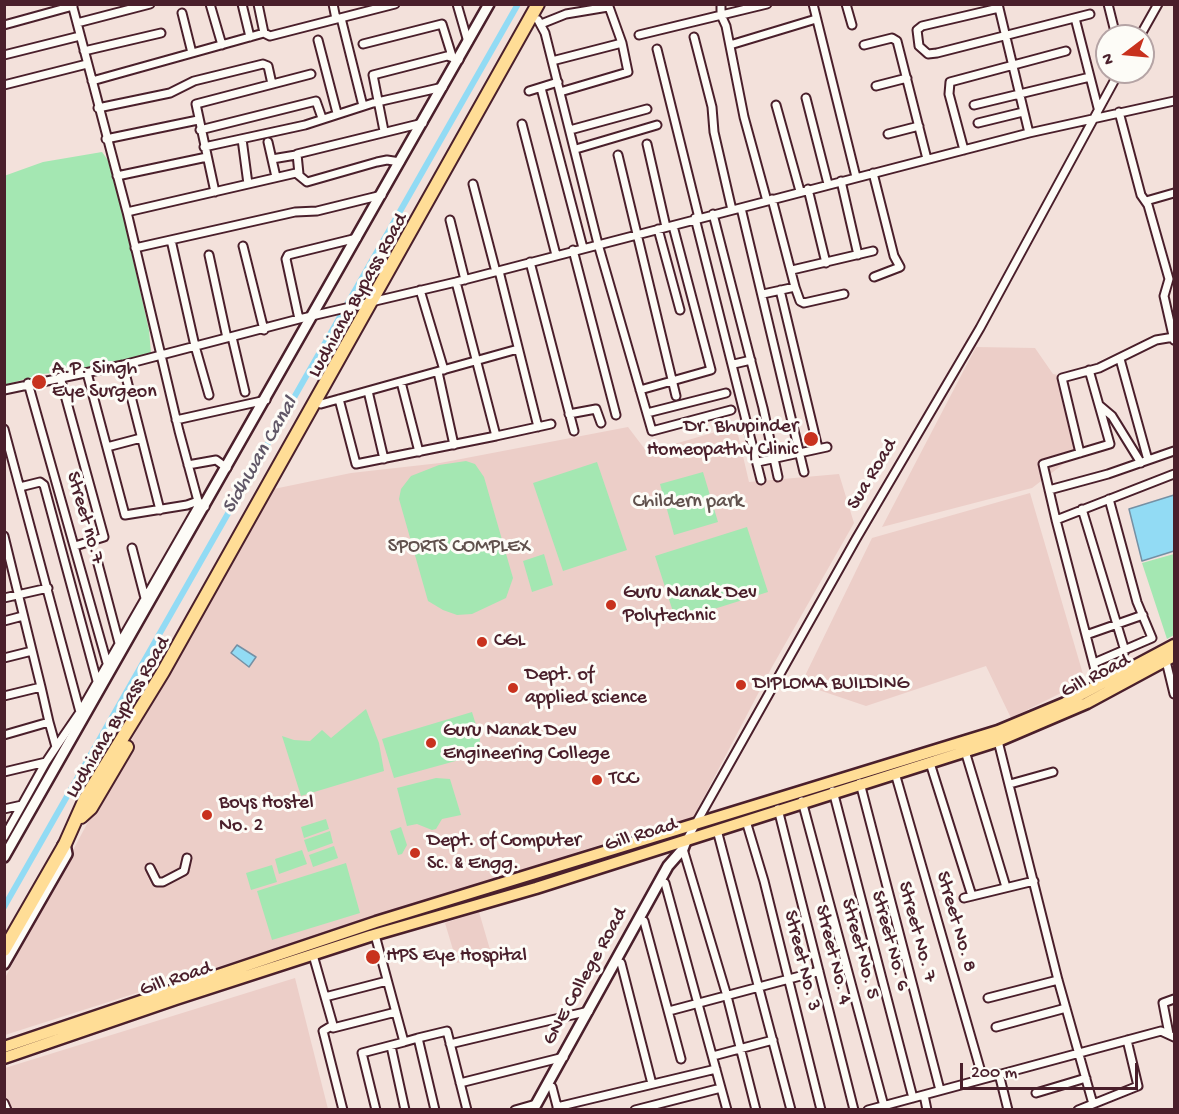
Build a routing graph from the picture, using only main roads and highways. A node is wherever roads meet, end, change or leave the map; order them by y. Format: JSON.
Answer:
{"nodes":[{"id":1,"x":538,"y":4,"type":"edge"},
{"id":2,"x":547,"y":4,"type":"edge"},
{"id":3,"x":370,"y":302,"type":"junction"},
{"id":4,"x":1174,"y":645,"type":"edge"},
{"id":5,"x":1170,"y":659,"type":"edge"},
{"id":6,"x":76,"y":823,"type":"junction"},
{"id":7,"x":4,"y":950,"type":"edge"},
{"id":8,"x":4,"y":1047,"type":"edge"},
{"id":9,"x":4,"y":1058,"type":"edge"}],
"edges":[{"from":1,"to":3,"type":"highway","name":"Ludhiana Bypass Road"},
{"from":2,"to":3,"type":"highway","name":"Ludhiana Bypass Road"},
{"from":3,"to":6,"type":"highway","name":"Ludhiana Bypass Road"},
{"from":3,"to":6,"type":"highway","name":"Ludhiana Bypass Road"},
{"from":4,"to":8,"type":"main road","name":"Gill Road"},
{"from":5,"to":9,"type":"main road","name":"Gill Road"},
{"from":6,"to":7,"type":"highway","name":"Ludhiana Bypass Road"}]}
